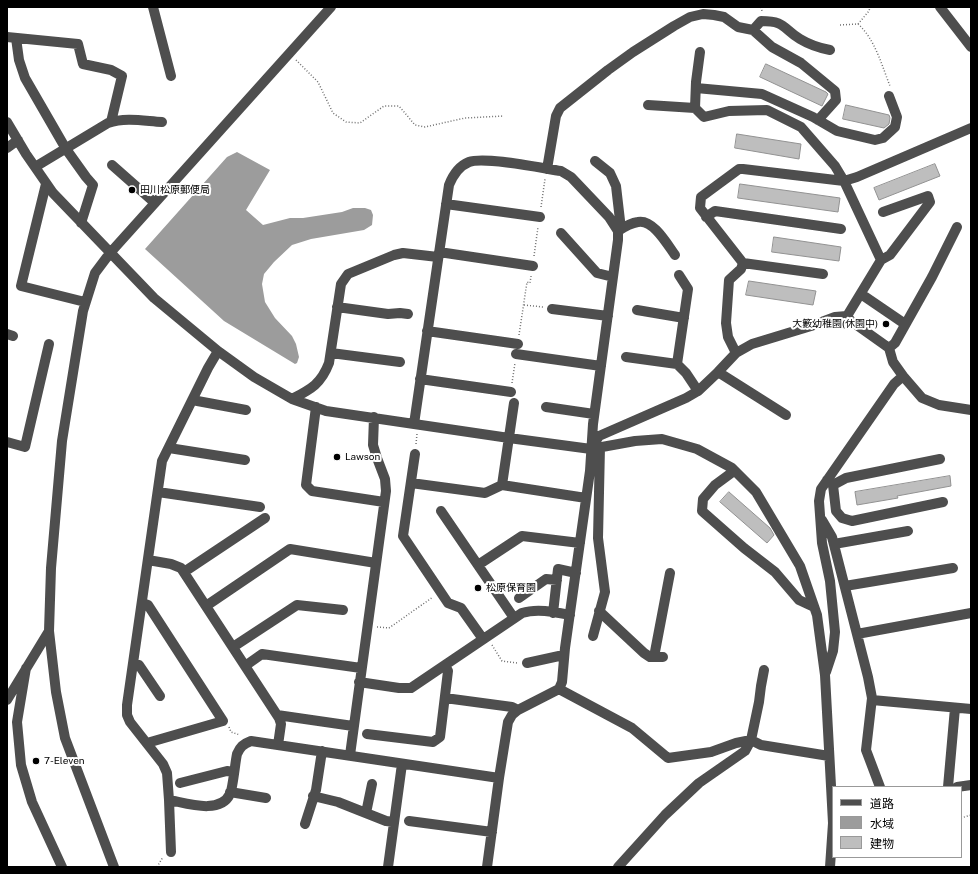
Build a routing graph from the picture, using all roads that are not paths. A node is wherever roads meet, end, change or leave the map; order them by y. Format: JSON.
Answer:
{"nodes":[{"id":1,"x":153,"y":7,"type":"edge"},
{"id":2,"x":331,"y":7,"type":"edge"},
{"id":3,"x":940,"y":7,"type":"edge"},
{"id":4,"x":753,"y":30,"type":"junction"},
{"id":5,"x":11,"y":37,"type":"edge"},
{"id":6,"x":971,"y":47,"type":"edge"},
{"id":7,"x":830,"y":50,"type":"dead end"},
{"id":8,"x":700,"y":52,"type":"dead end"},
{"id":9,"x":171,"y":76,"type":"dead end"},
{"id":10,"x":696,"y":88,"type":"junction"},
{"id":11,"x":889,"y":96,"type":"road end"},
{"id":12,"x":648,"y":105,"type":"dead end"},
{"id":13,"x":695,"y":108,"type":"junction"},
{"id":14,"x":818,"y":120,"type":"junction"},
{"id":15,"x":7,"y":122,"type":"edge"},
{"id":16,"x":111,"y":122,"type":"junction"},
{"id":17,"x":162,"y":122,"type":"dead end"},
{"id":18,"x":971,"y":128,"type":"edge"},
{"id":19,"x":18,"y":140,"type":"junction"},
{"id":20,"x":7,"y":148,"type":"edge"},
{"id":21,"x":66,"y":149,"type":"junction"},
{"id":22,"x":595,"y":162,"type":"dead end"},
{"id":23,"x":112,"y":165,"type":"dead end"},
{"id":24,"x":35,"y":167,"type":"junction"},
{"id":25,"x":547,"y":169,"type":"junction"},
{"id":26,"x":844,"y":181,"type":"junction"},
{"id":27,"x":46,"y":184,"type":"junction"},
{"id":28,"x":155,"y":203,"type":"junction"},
{"id":29,"x":446,"y":204,"type":"junction"},
{"id":30,"x":883,"y":212,"type":"dead end"},
{"id":31,"x":540,"y":217,"type":"road end"},
{"id":32,"x":706,"y":217,"type":"junction"},
{"id":33,"x":81,"y":223,"type":"junction"},
{"id":34,"x":957,"y":227,"type":"dead end"},
{"id":35,"x":841,"y":229,"type":"dead end"},
{"id":36,"x":620,"y":230,"type":"junction"},
{"id":37,"x":561,"y":233,"type":"dead end"},
{"id":38,"x":110,"y":253,"type":"junction"},
{"id":39,"x":438,"y":255,"type":"junction"},
{"id":40,"x":675,"y":255,"type":"dead end"},
{"id":41,"x":881,"y":260,"type":"junction"},
{"id":42,"x":743,"y":263,"type":"junction"},
{"id":43,"x":533,"y":266,"type":"road end"},
{"id":44,"x":823,"y":274,"type":"dead end"},
{"id":45,"x":679,"y":275,"type":"dead end"},
{"id":46,"x":613,"y":277,"type":"junction"},
{"id":47,"x":861,"y":294,"type":"junction"},
{"id":48,"x":86,"y":302,"type":"junction"},
{"id":49,"x":337,"y":307,"type":"junction"},
{"id":50,"x":552,"y":309,"type":"road end"},
{"id":51,"x":637,"y":310,"type":"dead end"},
{"id":52,"x":408,"y":314,"type":"dead end"},
{"id":53,"x":608,"y":316,"type":"junction"},
{"id":54,"x":847,"y":316,"type":"junction"},
{"id":55,"x":684,"y":318,"type":"junction"},
{"id":56,"x":905,"y":324,"type":"junction"},
{"id":57,"x":427,"y":331,"type":"junction"},
{"id":58,"x":49,"y":344,"type":"dead end"},
{"id":59,"x":518,"y":344,"type":"road end"},
{"id":60,"x":889,"y":348,"type":"junction"},
{"id":61,"x":218,"y":351,"type":"junction"},
{"id":62,"x":330,"y":353,"type":"junction"},
{"id":63,"x":736,"y":353,"type":"junction"},
{"id":64,"x":516,"y":354,"type":"road end"},
{"id":65,"x":626,"y":357,"type":"dead end"},
{"id":66,"x":400,"y":362,"type":"dead end"},
{"id":67,"x":677,"y":364,"type":"junction"},
{"id":68,"x":601,"y":366,"type":"junction"},
{"id":69,"x":718,"y":372,"type":"junction"},
{"id":70,"x":903,"y":376,"type":"junction"},
{"id":71,"x":420,"y":379,"type":"junction"},
{"id":72,"x":698,"y":391,"type":"junction"},
{"id":73,"x":511,"y":392,"type":"road end"},
{"id":74,"x":292,"y":399,"type":"junction"},
{"id":75,"x":192,"y":400,"type":"junction"},
{"id":76,"x":514,"y":403,"type":"dead end"},
{"id":77,"x":316,"y":407,"type":"junction"},
{"id":78,"x":546,"y":407,"type":"dead end"},
{"id":79,"x":246,"y":410,"type":"dead end"},
{"id":80,"x":971,"y":410,"type":"edge"},
{"id":81,"x":594,"y":414,"type":"junction"},
{"id":82,"x":786,"y":415,"type":"dead end"},
{"id":83,"x":374,"y":417,"type":"junction"},
{"id":84,"x":416,"y":424,"type":"junction"},
{"id":85,"x":509,"y":438,"type":"junction"},
{"id":86,"x":7,"y":442,"type":"edge"},
{"id":87,"x":169,"y":448,"type":"junction"},
{"id":88,"x":595,"y":448,"type":"junction"},
{"id":89,"x":415,"y":454,"type":"road end"},
{"id":90,"x":940,"y":459,"type":"dead end"},
{"id":91,"x":245,"y":460,"type":"dead end"},
{"id":92,"x":734,"y":471,"type":"junction"},
{"id":93,"x":410,"y":483,"type":"junction"},
{"id":94,"x":830,"y":483,"type":"junction"},
{"id":95,"x":502,"y":485,"type":"junction"},
{"id":96,"x":158,"y":492,"type":"junction"},
{"id":97,"x":586,"y":498,"type":"junction"},
{"id":98,"x":384,"y":502,"type":"junction"},
{"id":99,"x":943,"y":502,"type":"dead end"},
{"id":100,"x":260,"y":507,"type":"dead end"},
{"id":101,"x":441,"y":511,"type":"dead end"},
{"id":102,"x":265,"y":518,"type":"dead end"},
{"id":103,"x":821,"y":518,"type":"junction"},
{"id":104,"x":908,"y":531,"type":"dead end"},
{"id":105,"x":580,"y":543,"type":"junction"},
{"id":106,"x":834,"y":544,"type":"junction"},
{"id":107,"x":148,"y":560,"type":"junction"},
{"id":108,"x":376,"y":564,"type":"junction"},
{"id":109,"x":478,"y":566,"type":"junction"},
{"id":110,"x":953,"y":568,"type":"dead end"},
{"id":111,"x":184,"y":572,"type":"junction"},
{"id":112,"x":576,"y":573,"type":"junction"},
{"id":113,"x":670,"y":573,"type":"dead end"},
{"id":114,"x":557,"y":580,"type":"junction"},
{"id":115,"x":845,"y":586,"type":"junction"},
{"id":116,"x":519,"y":598,"type":"dead end"},
{"id":117,"x":142,"y":603,"type":"junction"},
{"id":118,"x":206,"y":606,"type":"junction"},
{"id":119,"x":814,"y":607,"type":"junction"},
{"id":120,"x":343,"y":610,"type":"dead end"},
{"id":121,"x":600,"y":611,"type":"junction"},
{"id":122,"x":553,"y":613,"type":"junction"},
{"id":123,"x":971,"y":613,"type":"edge"},
{"id":124,"x":570,"y":615,"type":"junction"},
{"id":125,"x":514,"y":618,"type":"junction"},
{"id":126,"x":49,"y":631,"type":"junction"},
{"id":127,"x":857,"y":634,"type":"junction"},
{"id":128,"x":593,"y":636,"type":"dead end"},
{"id":129,"x":485,"y":638,"type":"junction"},
{"id":130,"x":233,"y":647,"type":"junction"},
{"id":131,"x":564,"y":657,"type":"junction"},
{"id":132,"x":527,"y":663,"type":"road end"},
{"id":133,"x":133,"y":664,"type":"junction"},
{"id":134,"x":445,"y":665,"type":"junction"},
{"id":135,"x":245,"y":666,"type":"junction"},
{"id":136,"x":26,"y":668,"type":"junction"},
{"id":137,"x":361,"y":668,"type":"junction"},
{"id":138,"x":764,"y":670,"type":"dead end"},
{"id":139,"x":825,"y":675,"type":"junction"},
{"id":140,"x":359,"y":682,"type":"junction"},
{"id":141,"x":559,"y":689,"type":"junction"},
{"id":142,"x":160,"y":696,"type":"dead end"},
{"id":143,"x":445,"y":698,"type":"junction"},
{"id":144,"x":7,"y":700,"type":"edge"},
{"id":145,"x":872,"y":700,"type":"junction"},
{"id":146,"x":955,"y":708,"type":"junction"},
{"id":147,"x":971,"y":709,"type":"edge"},
{"id":148,"x":518,"y":710,"type":"junction"},
{"id":149,"x":277,"y":715,"type":"junction"},
{"id":150,"x":353,"y":726,"type":"junction"},
{"id":151,"x":368,"y":734,"type":"dead end"},
{"id":152,"x":751,"y":740,"type":"junction"},
{"id":153,"x":147,"y":743,"type":"junction"},
{"id":154,"x":278,"y":745,"type":"junction"},
{"id":155,"x":322,"y":751,"type":"junction"},
{"id":156,"x":350,"y":755,"type":"junction"},
{"id":157,"x":829,"y":756,"type":"junction"},
{"id":158,"x":402,"y":764,"type":"junction"},
{"id":159,"x":234,"y":772,"type":"junction"},
{"id":160,"x":499,"y":778,"type":"junction"},
{"id":161,"x":180,"y":783,"type":"dead end"},
{"id":162,"x":372,"y":784,"type":"dead end"},
{"id":163,"x":880,"y":786,"type":"edge"},
{"id":164,"x":948,"y":786,"type":"edge"},
{"id":165,"x":230,"y":792,"type":"junction"},
{"id":166,"x":313,"y":796,"type":"junction"},
{"id":167,"x":266,"y":798,"type":"dead end"},
{"id":168,"x":169,"y":800,"type":"junction"},
{"id":169,"x":366,"y":814,"type":"junction"},
{"id":170,"x":409,"y":821,"type":"dead end"},
{"id":171,"x":394,"y":822,"type":"junction"},
{"id":172,"x":305,"y":824,"type":"dead end"},
{"id":173,"x":492,"y":832,"type":"junction"},
{"id":174,"x":172,"y":852,"type":"dead end"},
{"id":175,"x":62,"y":867,"type":"edge"},
{"id":176,"x":114,"y":867,"type":"edge"},
{"id":177,"x":388,"y":867,"type":"edge"},
{"id":178,"x":487,"y":867,"type":"edge"},
{"id":179,"x":618,"y":867,"type":"edge"},
{"id":180,"x":830,"y":867,"type":"edge"}],
"edges":[{"from":1,"to":9,"type":"street"},
{"from":2,"to":28,"type":"street"},
{"from":3,"to":6,"type":"street"},
{"from":4,"to":7,"type":"street"},
{"from":4,"to":14,"type":"street"},
{"from":4,"to":25,"type":"street"},
{"from":5,"to":16,"type":"street"},
{"from":5,"to":21,"type":"street"},
{"from":8,"to":10,"type":"street"},
{"from":10,"to":13,"type":"street"},
{"from":10,"to":14,"type":"street"},
{"from":11,"to":14,"type":"street"},
{"from":12,"to":13,"type":"street"},
{"from":13,"to":26,"type":"street"},
{"from":15,"to":19,"type":"street"},
{"from":16,"to":17,"type":"street"},
{"from":16,"to":21,"type":"street"},
{"from":18,"to":26,"type":"street"},
{"from":19,"to":20,"type":"street"},
{"from":19,"to":24,"type":"street"},
{"from":21,"to":24,"type":"street"},
{"from":21,"to":33,"type":"street"},
{"from":22,"to":36,"type":"street"},
{"from":23,"to":28,"type":"street"},
{"from":24,"to":27,"type":"street"},
{"from":25,"to":29,"type":"street"},
{"from":25,"to":36,"type":"street"},
{"from":26,"to":32,"type":"street"},
{"from":26,"to":41,"type":"street"},
{"from":27,"to":33,"type":"street"},
{"from":27,"to":48,"type":"street"},
{"from":28,"to":38,"type":"street"},
{"from":29,"to":31,"type":"street"},
{"from":29,"to":39,"type":"street"},
{"from":30,"to":41,"type":"street"},
{"from":32,"to":35,"type":"street"},
{"from":32,"to":42,"type":"street"},
{"from":33,"to":38,"type":"street"},
{"from":34,"to":56,"type":"street"},
{"from":36,"to":40,"type":"street"},
{"from":36,"to":46,"type":"street"},
{"from":37,"to":46,"type":"street"},
{"from":38,"to":48,"type":"street"},
{"from":38,"to":61,"type":"street"},
{"from":39,"to":43,"type":"street"},
{"from":39,"to":49,"type":"street"},
{"from":39,"to":57,"type":"street"},
{"from":41,"to":47,"type":"street"},
{"from":42,"to":44,"type":"street"},
{"from":42,"to":63,"type":"street"},
{"from":45,"to":55,"type":"street"},
{"from":46,"to":53,"type":"street"},
{"from":47,"to":54,"type":"street"},
{"from":47,"to":56,"type":"street"},
{"from":48,"to":126,"type":"street"},
{"from":49,"to":52,"type":"street"},
{"from":49,"to":62,"type":"street"},
{"from":50,"to":53,"type":"street"},
{"from":51,"to":55,"type":"street"},
{"from":53,"to":68,"type":"street"},
{"from":54,"to":60,"type":"street"},
{"from":54,"to":63,"type":"street"},
{"from":55,"to":67,"type":"street"},
{"from":56,"to":60,"type":"street"},
{"from":57,"to":59,"type":"street"},
{"from":57,"to":71,"type":"street"},
{"from":58,"to":86,"type":"street"},
{"from":60,"to":70,"type":"street"},
{"from":61,"to":74,"type":"street"},
{"from":61,"to":75,"type":"street"},
{"from":62,"to":66,"type":"street"},
{"from":62,"to":74,"type":"street"},
{"from":63,"to":69,"type":"street"},
{"from":64,"to":68,"type":"street"},
{"from":65,"to":67,"type":"street"},
{"from":67,"to":72,"type":"street"},
{"from":68,"to":81,"type":"street"},
{"from":69,"to":72,"type":"street"},
{"from":69,"to":82,"type":"street"},
{"from":70,"to":80,"type":"street"},
{"from":70,"to":94,"type":"street"},
{"from":71,"to":73,"type":"street"},
{"from":71,"to":84,"type":"street"},
{"from":72,"to":88,"type":"street"},
{"from":74,"to":77,"type":"street"},
{"from":75,"to":79,"type":"street"},
{"from":75,"to":87,"type":"street"},
{"from":76,"to":85,"type":"street"},
{"from":77,"to":83,"type":"street"},
{"from":77,"to":98,"type":"street"},
{"from":78,"to":81,"type":"street"},
{"from":81,"to":88,"type":"street"},
{"from":83,"to":84,"type":"street"},
{"from":83,"to":98,"type":"street"},
{"from":84,"to":85,"type":"street"},
{"from":85,"to":88,"type":"street"},
{"from":85,"to":95,"type":"street"},
{"from":87,"to":91,"type":"street"},
{"from":87,"to":96,"type":"street"},
{"from":88,"to":92,"type":"street"},
{"from":88,"to":97,"type":"street"},
{"from":88,"to":121,"type":"street"},
{"from":89,"to":93,"type":"street"},
{"from":90,"to":94,"type":"street"},
{"from":92,"to":119,"type":"street"},
{"from":92,"to":119,"type":"street"},
{"from":93,"to":95,"type":"street"},
{"from":93,"to":129,"type":"street"},
{"from":94,"to":99,"type":"street"},
{"from":94,"to":103,"type":"street"},
{"from":95,"to":97,"type":"street"},
{"from":96,"to":100,"type":"street"},
{"from":96,"to":107,"type":"street"},
{"from":97,"to":105,"type":"street"},
{"from":98,"to":108,"type":"street"},
{"from":101,"to":109,"type":"street"},
{"from":102,"to":111,"type":"street"},
{"from":103,"to":106,"type":"street"},
{"from":103,"to":139,"type":"street"},
{"from":104,"to":106,"type":"street"},
{"from":105,"to":109,"type":"street"},
{"from":105,"to":112,"type":"street"},
{"from":106,"to":115,"type":"street"},
{"from":107,"to":111,"type":"street"},
{"from":107,"to":117,"type":"street"},
{"from":108,"to":118,"type":"street"},
{"from":108,"to":137,"type":"street"},
{"from":109,"to":125,"type":"street"},
{"from":110,"to":115,"type":"street"},
{"from":111,"to":118,"type":"street"},
{"from":112,"to":114,"type":"street"},
{"from":112,"to":124,"type":"street"},
{"from":113,"to":121,"type":"street"},
{"from":114,"to":116,"type":"street"},
{"from":114,"to":122,"type":"street"},
{"from":115,"to":127,"type":"street"},
{"from":117,"to":133,"type":"street"},
{"from":117,"to":153,"type":"street"},
{"from":118,"to":130,"type":"street"},
{"from":119,"to":139,"type":"street"},
{"from":120,"to":130,"type":"street"},
{"from":121,"to":128,"type":"street"},
{"from":122,"to":124,"type":"street"},
{"from":122,"to":125,"type":"street"},
{"from":123,"to":127,"type":"street"},
{"from":124,"to":131,"type":"street"},
{"from":125,"to":129,"type":"street"},
{"from":126,"to":136,"type":"street"},
{"from":126,"to":176,"type":"street"},
{"from":127,"to":145,"type":"street"},
{"from":129,"to":134,"type":"street"},
{"from":130,"to":135,"type":"street"},
{"from":131,"to":132,"type":"street"},
{"from":131,"to":141,"type":"street"},
{"from":133,"to":142,"type":"street"},
{"from":133,"to":153,"type":"street"},
{"from":134,"to":140,"type":"street"},
{"from":134,"to":143,"type":"street"},
{"from":135,"to":137,"type":"street"},
{"from":135,"to":149,"type":"street"},
{"from":136,"to":144,"type":"street"},
{"from":136,"to":175,"type":"street"},
{"from":137,"to":140,"type":"street"},
{"from":138,"to":152,"type":"street"},
{"from":139,"to":157,"type":"street"},
{"from":140,"to":150,"type":"street"},
{"from":141,"to":148,"type":"street"},
{"from":141,"to":152,"type":"street"},
{"from":143,"to":148,"type":"street"},
{"from":143,"to":151,"type":"street"},
{"from":145,"to":146,"type":"street"},
{"from":145,"to":163,"type":"street"},
{"from":146,"to":147,"type":"street"},
{"from":146,"to":164,"type":"street"},
{"from":148,"to":160,"type":"street"},
{"from":149,"to":150,"type":"street"},
{"from":149,"to":154,"type":"street"},
{"from":150,"to":156,"type":"street"},
{"from":152,"to":157,"type":"street"},
{"from":152,"to":179,"type":"street"},
{"from":153,"to":168,"type":"street"},
{"from":154,"to":155,"type":"street"},
{"from":154,"to":159,"type":"street"},
{"from":155,"to":156,"type":"street"},
{"from":155,"to":166,"type":"street"},
{"from":156,"to":158,"type":"street"},
{"from":157,"to":180,"type":"street"},
{"from":158,"to":160,"type":"street"},
{"from":158,"to":171,"type":"street"},
{"from":159,"to":161,"type":"street"},
{"from":159,"to":165,"type":"street"},
{"from":160,"to":173,"type":"street"},
{"from":162,"to":169,"type":"street"},
{"from":165,"to":167,"type":"street"},
{"from":165,"to":168,"type":"street"},
{"from":166,"to":169,"type":"street"},
{"from":166,"to":172,"type":"street"},
{"from":168,"to":174,"type":"street"},
{"from":169,"to":171,"type":"street"},
{"from":170,"to":173,"type":"street"},
{"from":171,"to":177,"type":"street"},
{"from":173,"to":178,"type":"street"}]}
